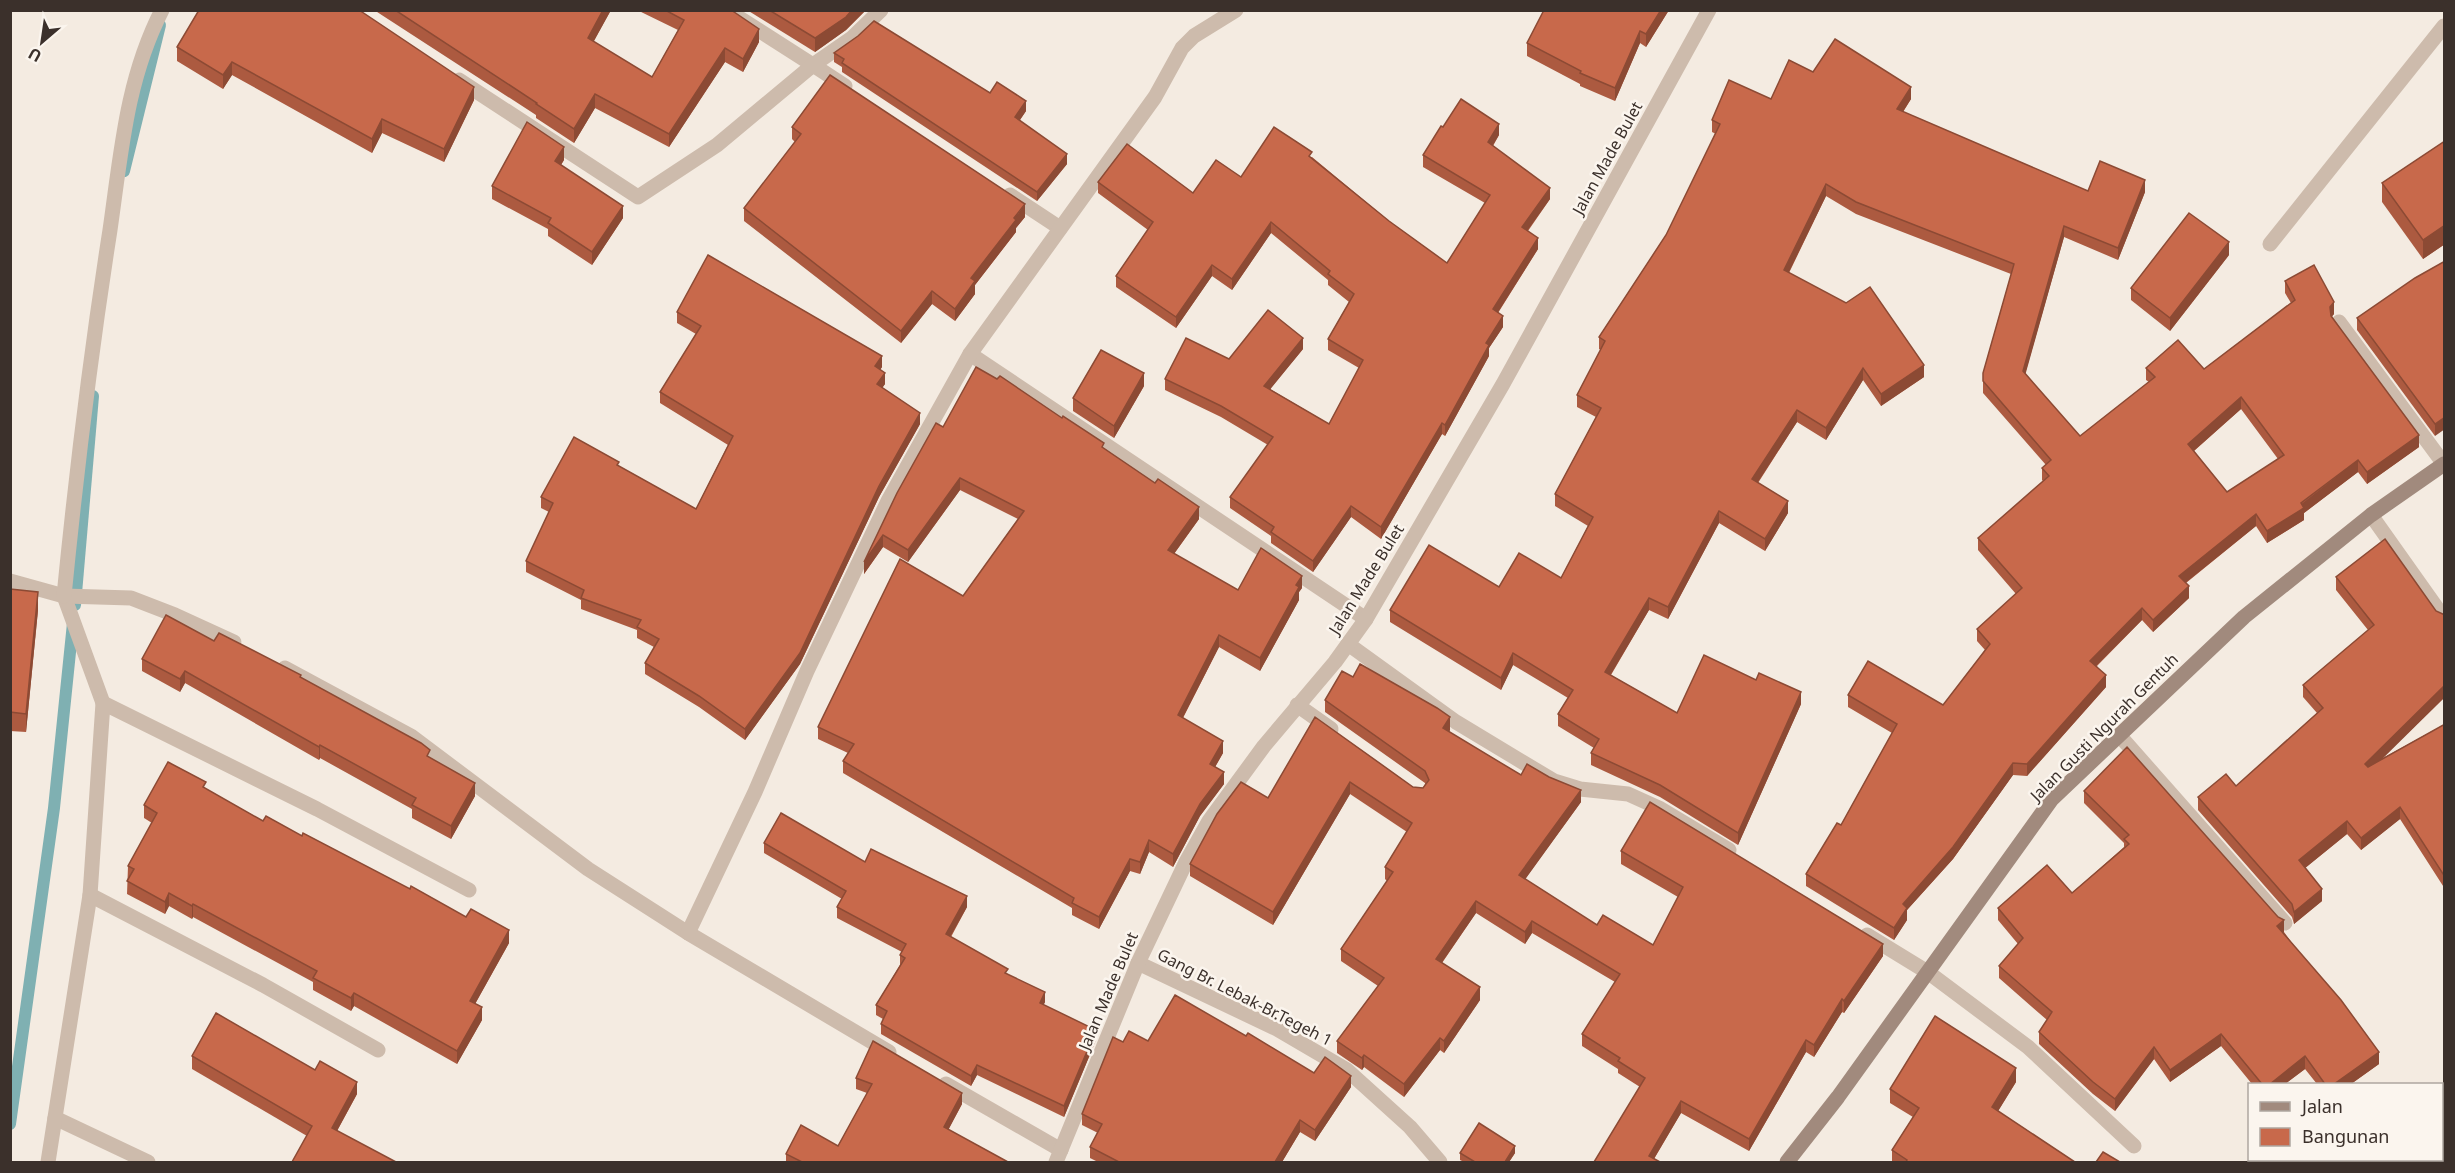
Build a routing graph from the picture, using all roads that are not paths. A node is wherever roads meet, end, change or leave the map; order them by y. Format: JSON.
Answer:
{"nodes":[{"id":1,"x":162,"y":10,"type":"edge"},
{"id":2,"x":728,"y":10,"type":"edge"},
{"id":3,"x":881,"y":10,"type":"edge"},
{"id":4,"x":1236,"y":10,"type":"edge"},
{"id":5,"x":1709,"y":10,"type":"edge"},
{"id":6,"x":2445,"y":26,"type":"edge"},
{"id":7,"x":813,"y":65,"type":"junction"},
{"id":8,"x":443,"y":70,"type":"edge"},
{"id":9,"x":862,"y":98,"type":"edge"},
{"id":10,"x":1001,"y":189,"type":"edge"},
{"id":11,"x":1060,"y":228,"type":"junction"},
{"id":12,"x":2270,"y":244,"type":"dead end"},
{"id":13,"x":2339,"y":322,"type":"edge"},
{"id":14,"x":970,"y":354,"type":"junction"},
{"id":15,"x":2444,"y":464,"type":"edge"},
{"id":16,"x":2371,"y":515,"type":"junction"},
{"id":17,"x":10,"y":580,"type":"edge"},
{"id":18,"x":64,"y":596,"type":"junction"},
{"id":19,"x":2445,"y":618,"type":"edge"},
{"id":20,"x":1366,"y":620,"type":"junction"},
{"id":21,"x":1348,"y":644,"type":"junction"},
{"id":22,"x":249,"y":649,"type":"edge"},
{"id":23,"x":270,"y":659,"type":"edge"},
{"id":24,"x":103,"y":703,"type":"junction"},
{"id":25,"x":1297,"y":705,"type":"junction"},
{"id":26,"x":2119,"y":735,"type":"junction"},
{"id":27,"x":1344,"y":738,"type":"edge"},
{"id":28,"x":1739,"y":857,"type":"edge"},
{"id":29,"x":469,"y":890,"type":"dead end"},
{"id":30,"x":90,"y":896,"type":"junction"},
{"id":31,"x":2285,"y":923,"type":"edge"},
{"id":32,"x":1859,"y":930,"type":"edge"},
{"id":33,"x":688,"y":933,"type":"junction"},
{"id":34,"x":1138,"y":963,"type":"junction"},
{"id":35,"x":1929,"y":973,"type":"junction"},
{"id":36,"x":378,"y":1050,"type":"dead end"},
{"id":37,"x":899,"y":1057,"type":"edge"},
{"id":38,"x":929,"y":1075,"type":"edge"},
{"id":39,"x":55,"y":1118,"type":"junction"},
{"id":40,"x":2134,"y":1146,"type":"dead end"},
{"id":41,"x":1058,"y":1156,"type":"edge"},
{"id":42,"x":48,"y":1162,"type":"edge"},
{"id":43,"x":148,"y":1162,"type":"edge"},
{"id":44,"x":1440,"y":1162,"type":"edge"},
{"id":45,"x":1787,"y":1162,"type":"edge"}],
"edges":[{"from":1,"to":18,"type":"street"},
{"from":2,"to":7,"type":"street"},
{"from":3,"to":7,"type":"street"},
{"from":4,"to":11,"type":"street"},
{"from":5,"to":20,"type":"street","name":"Jalan Made Bulet"},
{"from":6,"to":12,"type":"street"},
{"from":7,"to":8,"type":"street"},
{"from":7,"to":9,"type":"street"},
{"from":10,"to":11,"type":"street"},
{"from":11,"to":14,"type":"street"},
{"from":13,"to":15,"type":"street"},
{"from":14,"to":20,"type":"street"},
{"from":14,"to":33,"type":"street"},
{"from":15,"to":16,"type":"main road","name":"Jalan Gusti Ngurah Gentuh"},
{"from":16,"to":19,"type":"street"},
{"from":16,"to":26,"type":"main road","name":"Jalan Gusti Ngurah Gentuh"},
{"from":17,"to":18,"type":"street"},
{"from":18,"to":22,"type":"street"},
{"from":18,"to":24,"type":"street"},
{"from":20,"to":21,"type":"street","name":"Jalan Made Bulet"},
{"from":21,"to":25,"type":"street","name":"Jalan Made Bulet"},
{"from":21,"to":28,"type":"street"},
{"from":23,"to":33,"type":"street"},
{"from":24,"to":29,"type":"street"},
{"from":24,"to":30,"type":"street"},
{"from":25,"to":27,"type":"street"},
{"from":25,"to":34,"type":"street","name":"Jalan Made Bulet"},
{"from":26,"to":31,"type":"street"},
{"from":26,"to":35,"type":"main road","name":"Jalan Gusti Ngurah Gentuh"},
{"from":30,"to":36,"type":"street"},
{"from":30,"to":39,"type":"street"},
{"from":32,"to":35,"type":"street"},
{"from":33,"to":37,"type":"street"},
{"from":34,"to":41,"type":"street","name":"Jalan Made Bulet"},
{"from":34,"to":44,"type":"street","name":"Gang Br. Lebak-Br.Tegeh 1"},
{"from":35,"to":40,"type":"street"},
{"from":35,"to":45,"type":"main road","name":"Jalan Gusti Ngurah Gentuh"},
{"from":38,"to":41,"type":"street"},
{"from":39,"to":42,"type":"street"},
{"from":39,"to":43,"type":"street"}]}
